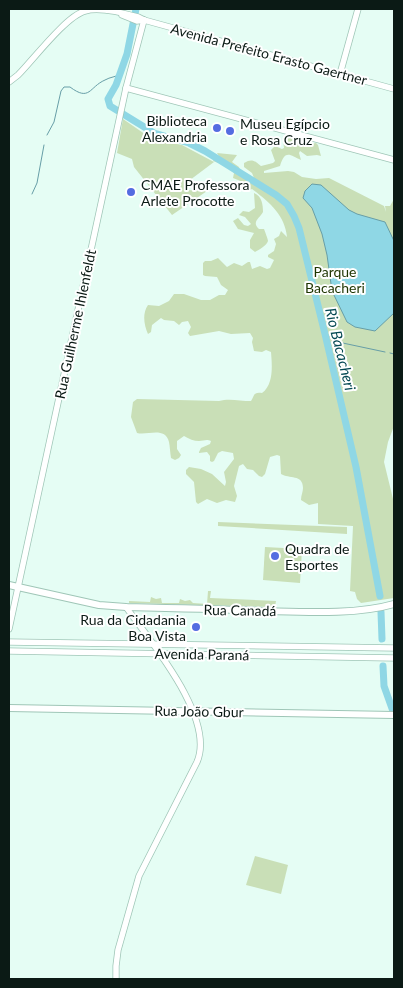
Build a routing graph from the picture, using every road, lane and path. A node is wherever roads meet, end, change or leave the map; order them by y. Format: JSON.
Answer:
{"nodes":[{"id":1,"x":76,"y":9,"type":"edge"},
{"id":2,"x":358,"y":9,"type":"edge"},
{"id":3,"x":83,"y":11,"type":"junction"},
{"id":4,"x":140,"y":19,"type":"junction"},
{"id":5,"x":340,"y":74,"type":"junction"},
{"id":6,"x":9,"y":82,"type":"edge"},
{"id":7,"x":126,"y":88,"type":"junction"},
{"id":8,"x":394,"y":89,"type":"edge"},
{"id":9,"x":394,"y":160,"type":"edge"},
{"id":10,"x":9,"y":585,"type":"edge"},
{"id":11,"x":18,"y":587,"type":"junction"},
{"id":12,"x":394,"y":604,"type":"edge"},
{"id":13,"x":126,"y":607,"type":"junction"},
{"id":14,"x":9,"y":629,"type":"edge"},
{"id":15,"x":9,"y":642,"type":"edge"},
{"id":16,"x":394,"y":648,"type":"edge"},
{"id":17,"x":156,"y":649,"type":"junction"},
{"id":18,"x":9,"y":651,"type":"edge"},
{"id":19,"x":394,"y":658,"type":"edge"},
{"id":20,"x":9,"y":708,"type":"edge"},
{"id":21,"x":192,"y":711,"type":"junction"},
{"id":22,"x":391,"y":715,"type":"edge"},
{"id":23,"x":116,"y":979,"type":"edge"}],
"edges":[{"from":1,"to":3,"type":"main road","name":"Avenida Prefeito Erasto Gaertner"},
{"from":2,"to":5,"type":"main road"},
{"from":3,"to":4,"type":"main road","name":"Avenida Prefeito Erasto Gaertner"},
{"from":3,"to":6,"type":"main road"},
{"from":4,"to":5,"type":"main road","name":"Avenida Prefeito Erasto Gaertner"},
{"from":4,"to":7,"type":"main road","name":"Rua Guilherme Ihlenfeldt"},
{"from":5,"to":8,"type":"main road","name":"Avenida Prefeito Erasto Gaertner"},
{"from":7,"to":9,"type":"main road"},
{"from":7,"to":11,"type":"main road","name":"Rua Guilherme Ihlenfeldt"},
{"from":10,"to":11,"type":"main road","name":"Rua Canadá"},
{"from":11,"to":13,"type":"main road","name":"Rua Canadá"},
{"from":11,"to":14,"type":"main road","name":"Rua Guilherme Ihlenfeldt"},
{"from":12,"to":13,"type":"main road","name":"Rua Canadá"},
{"from":13,"to":17,"type":"main road"},
{"from":15,"to":17,"type":"main road","name":"Avenida Paraná"},
{"from":16,"to":17,"type":"main road","name":"Avenida Paraná"},
{"from":17,"to":18,"type":"main road","name":"Avenida Paraná"},
{"from":17,"to":19,"type":"main road","name":"Avenida Paraná"},
{"from":17,"to":21,"type":"main road"},
{"from":20,"to":21,"type":"main road","name":"Rua João Gbur"},
{"from":21,"to":22,"type":"main road","name":"Rua João Gbur"},
{"from":21,"to":23,"type":"main road"}]}
